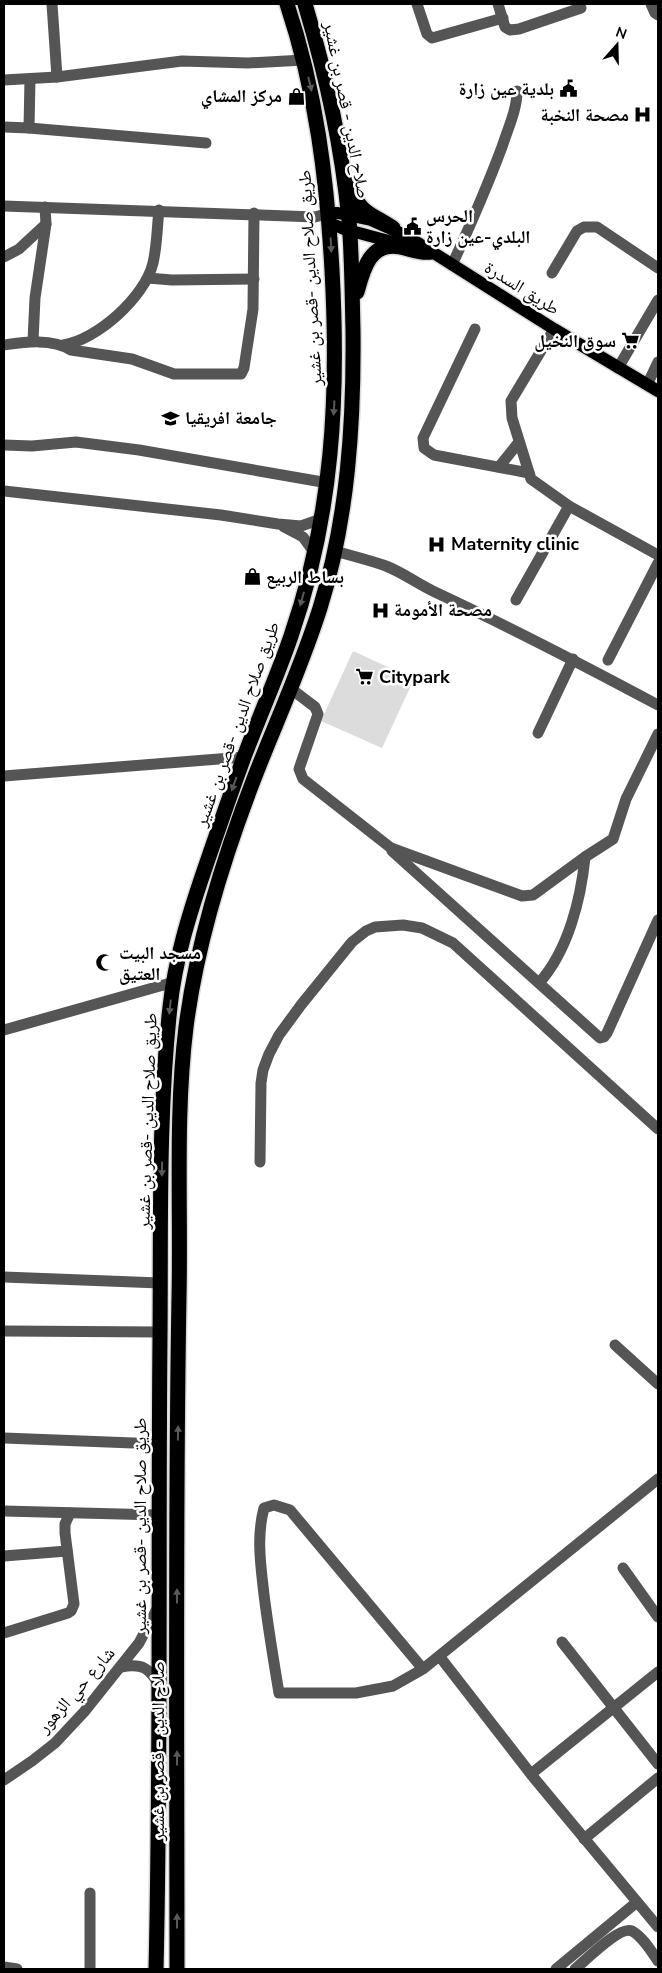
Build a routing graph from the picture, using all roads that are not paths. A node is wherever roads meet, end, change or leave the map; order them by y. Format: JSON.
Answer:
{"nodes":[{"id":1,"x":52,"y":4,"type":"edge"},
{"id":2,"x":287,"y":4,"type":"edge"},
{"id":3,"x":305,"y":4,"type":"edge"},
{"id":4,"x":417,"y":4,"type":"edge"},
{"id":5,"x":498,"y":4,"type":"edge"},
{"id":6,"x":650,"y":4,"type":"edge"},
{"id":7,"x":582,"y":10,"type":"edge"},
{"id":8,"x":658,"y":15,"type":"edge"},
{"id":9,"x":503,"y":18,"type":"junction"},
{"id":10,"x":304,"y":60,"type":"junction"},
{"id":11,"x":57,"y":77,"type":"junction"},
{"id":12,"x":30,"y":79,"type":"junction"},
{"id":13,"x":4,"y":80,"type":"edge"},
{"id":14,"x":517,"y":91,"type":"dead end"},
{"id":15,"x":4,"y":127,"type":"edge"},
{"id":16,"x":29,"y":128,"type":"junction"},
{"id":17,"x":206,"y":143,"type":"dead end"},
{"id":18,"x":341,"y":162,"type":"junction"},
{"id":19,"x":4,"y":206,"type":"edge"},
{"id":20,"x":45,"y":207,"type":"junction"},
{"id":21,"x":159,"y":210,"type":"junction"},
{"id":22,"x":254,"y":213,"type":"junction"},
{"id":23,"x":348,"y":215,"type":"junction"},
{"id":24,"x":324,"y":217,"type":"junction"},
{"id":25,"x":46,"y":224,"type":"junction"},
{"id":26,"x":393,"y":228,"type":"junction"},
{"id":27,"x":349,"y":231,"type":"junction"},
{"id":28,"x":431,"y":252,"type":"junction"},
{"id":29,"x":4,"y":257,"type":"edge"},
{"id":30,"x":452,"y":265,"type":"junction"},
{"id":31,"x":658,"y":268,"type":"edge"},
{"id":32,"x":552,"y":273,"type":"dead end"},
{"id":33,"x":148,"y":278,"type":"junction"},
{"id":34,"x":254,"y":279,"type":"junction"},
{"id":35,"x":658,"y":300,"type":"edge"},
{"id":36,"x":352,"y":308,"type":"junction"},
{"id":37,"x":475,"y":329,"type":"dead end"},
{"id":38,"x":554,"y":329,"type":"junction"},
{"id":39,"x":34,"y":341,"type":"junction"},
{"id":40,"x":4,"y":345,"type":"edge"},
{"id":41,"x":63,"y":345,"type":"junction"},
{"id":42,"x":658,"y":362,"type":"edge"},
{"id":43,"x":618,"y":368,"type":"junction"},
{"id":44,"x":653,"y":388,"type":"edge"},
{"id":45,"x":519,"y":442,"type":"junction"},
{"id":46,"x":4,"y":445,"type":"edge"},
{"id":47,"x":498,"y":466,"type":"junction"},
{"id":48,"x":530,"y":473,"type":"junction"},
{"id":49,"x":328,"y":483,"type":"junction"},
{"id":50,"x":4,"y":491,"type":"edge"},
{"id":51,"x":569,"y":506,"type":"junction"},
{"id":52,"x":322,"y":519,"type":"junction"},
{"id":53,"x":278,"y":524,"type":"junction"},
{"id":54,"x":334,"y":551,"type":"junction"},
{"id":55,"x":314,"y":552,"type":"junction"},
{"id":56,"x":658,"y":555,"type":"edge"},
{"id":57,"x":658,"y":563,"type":"edge"},
{"id":58,"x":516,"y":600,"type":"dead end"},
{"id":59,"x":573,"y":659,"type":"junction"},
{"id":60,"x":608,"y":660,"type":"dead end"},
{"id":61,"x":290,"y":688,"type":"junction"},
{"id":62,"x":658,"y":705,"type":"edge"},
{"id":63,"x":538,"y":733,"type":"dead end"},
{"id":64,"x":658,"y":734,"type":"edge"},
{"id":65,"x":244,"y":757,"type":"junction"},
{"id":66,"x":4,"y":776,"type":"edge"},
{"id":67,"x":385,"y":844,"type":"junction"},
{"id":68,"x":585,"y":857,"type":"junction"},
{"id":69,"x":658,"y":920,"type":"edge"},
{"id":70,"x":174,"y":982,"type":"junction"},
{"id":71,"x":539,"y":984,"type":"junction"},
{"id":72,"x":4,"y":1030,"type":"edge"},
{"id":73,"x":658,"y":1129,"type":"edge"},
{"id":74,"x":260,"y":1162,"type":"dead end"},
{"id":75,"x":160,"y":1264,"type":"junction"},
{"id":76,"x":180,"y":1264,"type":"junction"},
{"id":77,"x":4,"y":1277,"type":"edge"},
{"id":78,"x":160,"y":1283,"type":"junction"},
{"id":79,"x":4,"y":1331,"type":"edge"},
{"id":80,"x":160,"y":1332,"type":"junction"},
{"id":81,"x":615,"y":1345,"type":"dead end"},
{"id":82,"x":658,"y":1384,"type":"edge"},
{"id":83,"x":4,"y":1438,"type":"edge"},
{"id":84,"x":159,"y":1444,"type":"junction"},
{"id":85,"x":658,"y":1479,"type":"edge"},
{"id":86,"x":4,"y":1511,"type":"edge"},
{"id":87,"x":70,"y":1513,"type":"junction"},
{"id":88,"x":159,"y":1515,"type":"junction"},
{"id":89,"x":67,"y":1551,"type":"junction"},
{"id":90,"x":4,"y":1556,"type":"edge"},
{"id":91,"x":623,"y":1568,"type":"dead end"},
{"id":92,"x":158,"y":1607,"type":"junction"},
{"id":93,"x":658,"y":1617,"type":"edge"},
{"id":94,"x":4,"y":1633,"type":"edge"},
{"id":95,"x":562,"y":1642,"type":"dead end"},
{"id":96,"x":440,"y":1656,"type":"junction"},
{"id":97,"x":121,"y":1667,"type":"junction"},
{"id":98,"x":423,"y":1669,"type":"junction"},
{"id":99,"x":658,"y":1672,"type":"edge"},
{"id":100,"x":160,"y":1687,"type":"junction"},
{"id":101,"x":614,"y":1707,"type":"junction"},
{"id":102,"x":658,"y":1764,"type":"edge"},
{"id":103,"x":531,"y":1774,"type":"junction"},
{"id":104,"x":658,"y":1778,"type":"edge"},
{"id":105,"x":4,"y":1780,"type":"edge"},
{"id":106,"x":584,"y":1839,"type":"junction"},
{"id":107,"x":90,"y":1893,"type":"dead end"},
{"id":108,"x":637,"y":1902,"type":"junction"},
{"id":109,"x":658,"y":1927,"type":"edge"},
{"id":110,"x":658,"y":1960,"type":"edge"},
{"id":111,"x":4,"y":1967,"type":"edge"},
{"id":112,"x":18,"y":1969,"type":"edge"},
{"id":113,"x":90,"y":1969,"type":"edge"},
{"id":114,"x":156,"y":1969,"type":"edge"},
{"id":115,"x":177,"y":1969,"type":"edge"},
{"id":116,"x":556,"y":1969,"type":"edge"},
{"id":117,"x":575,"y":1969,"type":"edge"}],
"edges":[{"from":1,"to":11,"type":"street"},
{"from":2,"to":10,"type":"highway","name":"طريق صلاح الدين -قصر بن غشير"},
{"from":3,"to":18,"type":"highway","name":"صلاح الدين - قصر بن غشير"},
{"from":4,"to":9,"type":"street"},
{"from":5,"to":9,"type":"street"},
{"from":6,"to":8,"type":"street"},
{"from":7,"to":9,"type":"street"},
{"from":10,"to":11,"type":"street"},
{"from":10,"to":24,"type":"highway","name":"طريق صلاح الدين -قصر بن غشير","one_way":true},
{"from":11,"to":12,"type":"street"},
{"from":12,"to":13,"type":"street"},
{"from":12,"to":16,"type":"street"},
{"from":14,"to":30,"type":"street"},
{"from":15,"to":16,"type":"street"},
{"from":16,"to":17,"type":"street"},
{"from":18,"to":23,"type":"highway","name":"صلاح الدين - قصر بن غشير"},
{"from":18,"to":26,"type":"highway"},
{"from":19,"to":20,"type":"street"},
{"from":20,"to":21,"type":"street"},
{"from":20,"to":25,"type":"street"},
{"from":21,"to":22,"type":"street"},
{"from":21,"to":33,"type":"street"},
{"from":22,"to":24,"type":"street"},
{"from":22,"to":34,"type":"street"},
{"from":23,"to":24,"type":"main road","name":"طريق السدرة"},
{"from":23,"to":26,"type":"main road","name":"طريق السدرة"},
{"from":23,"to":27,"type":"highway","name":"صلاح الدين - قصر بن غشير"},
{"from":24,"to":27,"type":"main road"},
{"from":24,"to":49,"type":"highway","name":"طريق صلاح الدين -قصر بن غشير","one_way":true},
{"from":25,"to":29,"type":"street"},
{"from":25,"to":39,"type":"street"},
{"from":26,"to":28,"type":"main road","name":"طريق السدرة"},
{"from":27,"to":28,"type":"main road"},
{"from":27,"to":36,"type":"highway","name":"صلاح الدين - قصر بن غشير"},
{"from":28,"to":30,"type":"main road","name":"طريق السدرة"},
{"from":28,"to":36,"type":"highway"},
{"from":30,"to":38,"type":"main road","name":"طريق السدرة"},
{"from":31,"to":32,"type":"street"},
{"from":33,"to":34,"type":"street"},
{"from":33,"to":41,"type":"street"},
{"from":34,"to":41,"type":"street"},
{"from":35,"to":43,"type":"street"},
{"from":36,"to":54,"type":"highway","name":"صلاح الدين - قصر بن غشير"},
{"from":37,"to":47,"type":"street"},
{"from":38,"to":43,"type":"main road","name":"طريق السدرة"},
{"from":38,"to":45,"type":"street"},
{"from":39,"to":40,"type":"street"},
{"from":39,"to":41,"type":"street"},
{"from":42,"to":44,"type":"street"},
{"from":43,"to":44,"type":"main road","name":"طريق السدرة"},
{"from":45,"to":47,"type":"street"},
{"from":45,"to":48,"type":"street"},
{"from":46,"to":49,"type":"street"},
{"from":47,"to":48,"type":"street"},
{"from":48,"to":51,"type":"street"},
{"from":49,"to":52,"type":"highway","name":"طريق صلاح الدين -قصر بن غشير"},
{"from":50,"to":53,"type":"street"},
{"from":51,"to":56,"type":"street"},
{"from":51,"to":58,"type":"street"},
{"from":52,"to":53,"type":"street"},
{"from":52,"to":55,"type":"highway","name":"طريق صلاح الدين -قصر بن غشير"},
{"from":53,"to":55,"type":"street"},
{"from":54,"to":59,"type":"street"},
{"from":54,"to":61,"type":"highway","name":"صلاح الدين - قصر بن غشير"},
{"from":55,"to":65,"type":"highway","name":"طريق صلاح الدين -قصر بن غشير","one_way":true},
{"from":57,"to":60,"type":"street"},
{"from":59,"to":62,"type":"street"},
{"from":59,"to":63,"type":"street"},
{"from":61,"to":67,"type":"street"},
{"from":61,"to":76,"type":"highway","name":"صلاح الدين - قصر بن غشير"},
{"from":64,"to":68,"type":"street"},
{"from":65,"to":66,"type":"street"},
{"from":65,"to":70,"type":"highway","name":"طريق صلاح الدين -قصر بن غشير","one_way":true},
{"from":67,"to":68,"type":"street"},
{"from":67,"to":71,"type":"street"},
{"from":68,"to":71,"type":"street"},
{"from":69,"to":71,"type":"street"},
{"from":70,"to":72,"type":"street"},
{"from":70,"to":75,"type":"highway","name":"طريق صلاح الدين -قصر بن غشير","one_way":true},
{"from":73,"to":74,"type":"street"},
{"from":75,"to":76,"type":"highway"},
{"from":75,"to":78,"type":"highway","name":"طريق صلاح الدين -قصر بن غشير"},
{"from":115,"to":76,"type":"highway","name":"صلاح الدين - قصر بن غشير","one_way":true},
{"from":77,"to":78,"type":"street"},
{"from":78,"to":80,"type":"highway","name":"طريق صلاح الدين -قصر بن غشير"},
{"from":79,"to":80,"type":"street"},
{"from":80,"to":84,"type":"highway","name":"طريق صلاح الدين -قصر بن غشير"},
{"from":81,"to":82,"type":"street"},
{"from":83,"to":84,"type":"street"},
{"from":84,"to":88,"type":"highway","name":"طريق صلاح الدين -قصر بن غشير"},
{"from":85,"to":96,"type":"street"},
{"from":86,"to":87,"type":"street"},
{"from":87,"to":88,"type":"street"},
{"from":87,"to":89,"type":"street"},
{"from":88,"to":92,"type":"highway","name":"طريق صلاح الدين -قصر بن غشير"},
{"from":89,"to":90,"type":"street"},
{"from":89,"to":94,"type":"street"},
{"from":91,"to":93,"type":"street"},
{"from":92,"to":97,"type":"street","name":"شارع حي الزهور"},
{"from":92,"to":100,"type":"highway","name":"طريق صلاح الدين -قصر بن غشير"},
{"from":95,"to":101,"type":"street"},
{"from":96,"to":98,"type":"street"},
{"from":96,"to":103,"type":"street"},
{"from":97,"to":100,"type":"street"},
{"from":97,"to":105,"type":"street","name":"شارع حي الزهور"},
{"from":98,"to":98,"type":"street"},
{"from":99,"to":101,"type":"street"},
{"from":100,"to":114,"type":"highway","name":"طريق صلاح الدين -قصر بن غشير"},
{"from":101,"to":102,"type":"street"},
{"from":101,"to":103,"type":"street"},
{"from":103,"to":106,"type":"street"},
{"from":104,"to":106,"type":"street"},
{"from":106,"to":108,"type":"street"},
{"from":107,"to":113,"type":"street"},
{"from":108,"to":109,"type":"street"},
{"from":108,"to":116,"type":"street"},
{"from":110,"to":117,"type":"street"},
{"from":111,"to":112,"type":"street"}]}
